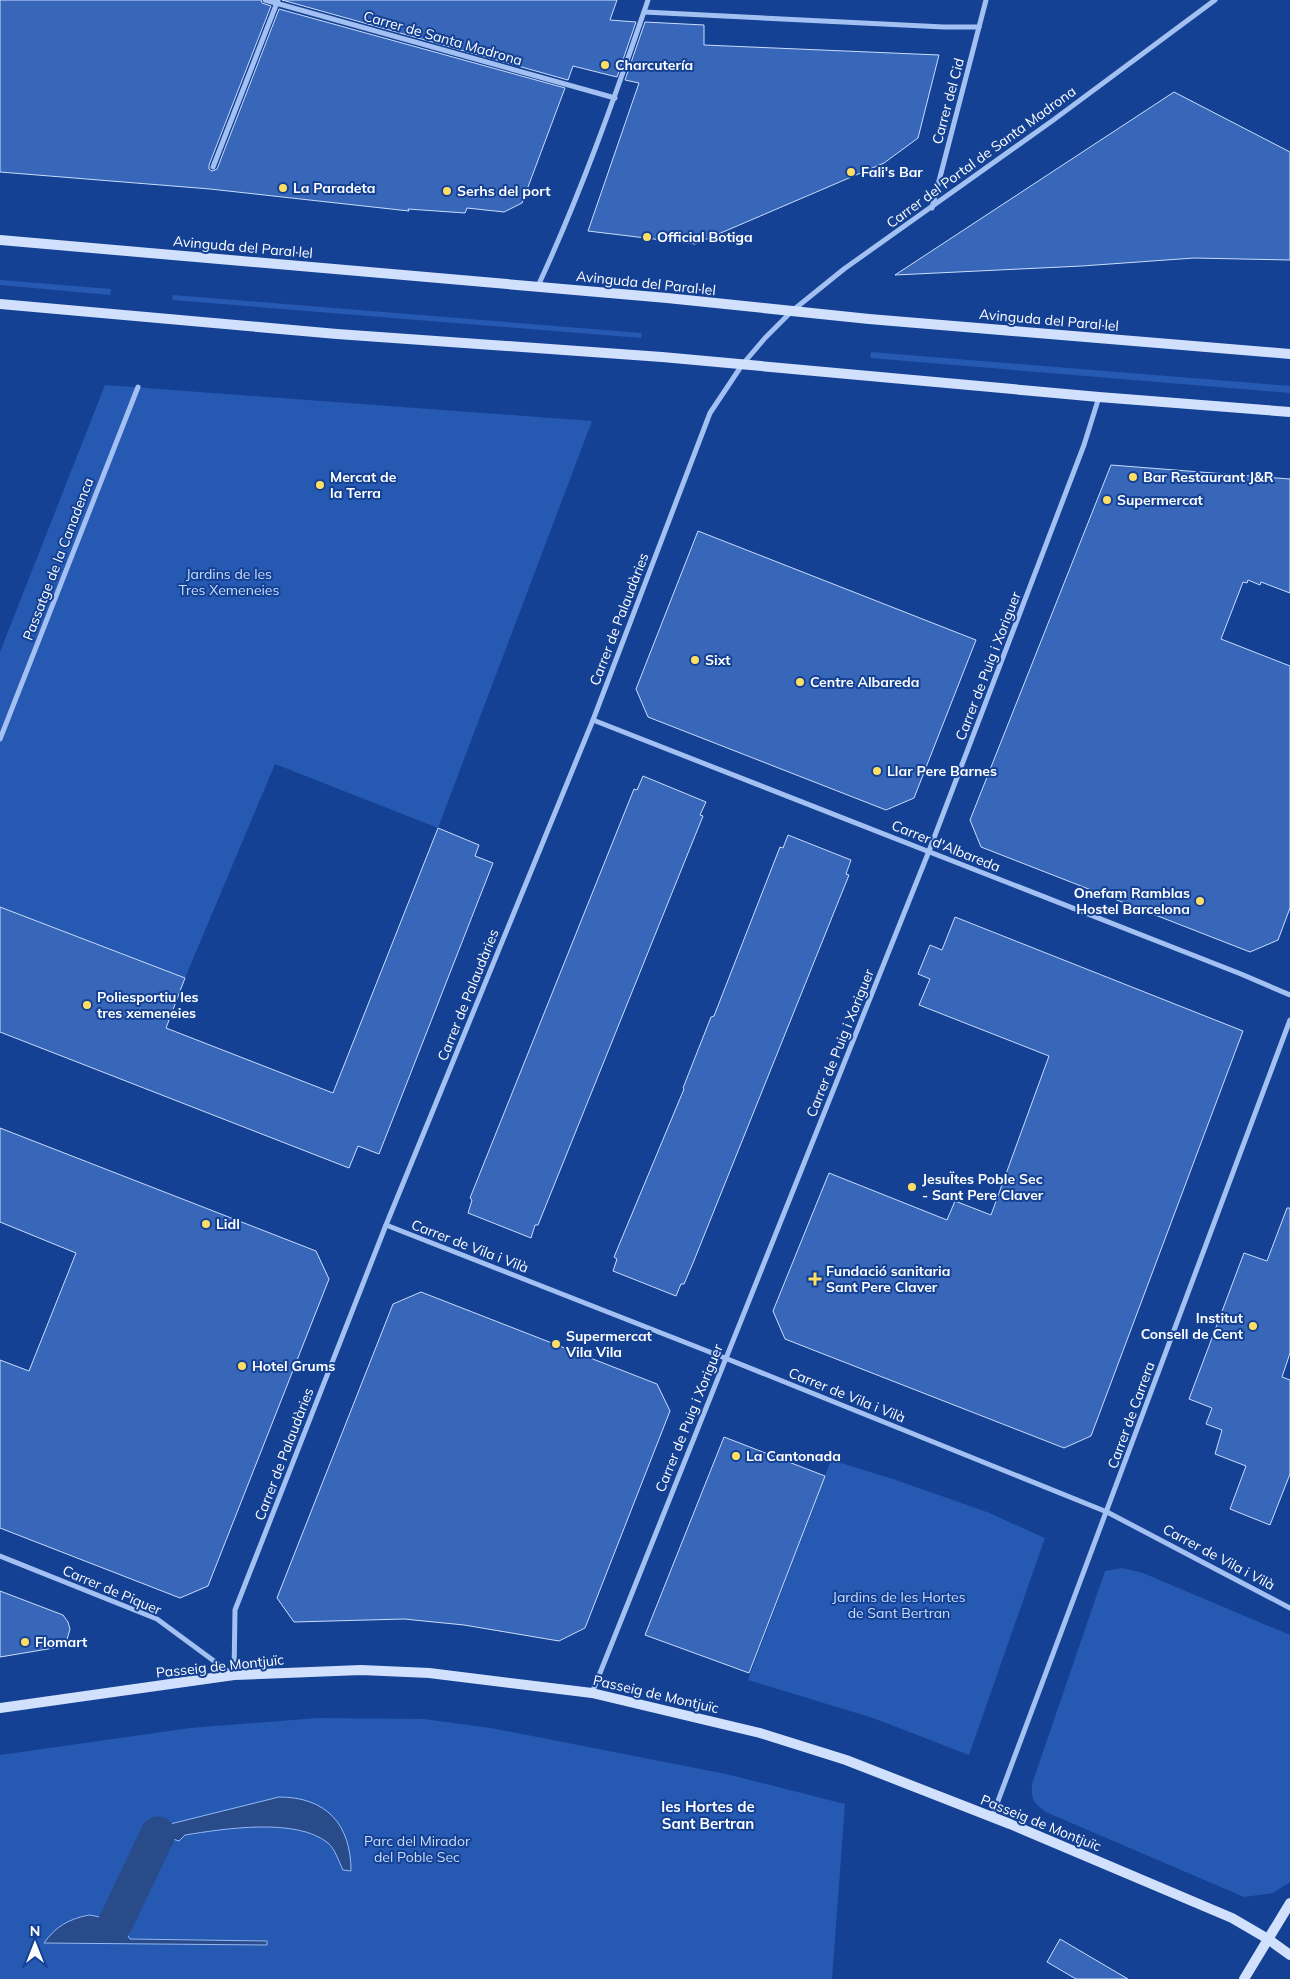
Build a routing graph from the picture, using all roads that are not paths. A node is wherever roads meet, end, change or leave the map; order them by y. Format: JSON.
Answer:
{"nodes":[{"id":1,"x":265,"y":0,"type":"edge"},
{"id":2,"x":648,"y":0,"type":"edge"},
{"id":3,"x":986,"y":0,"type":"edge"},
{"id":4,"x":1215,"y":0,"type":"edge"},
{"id":5,"x":278,"y":2,"type":"edge"},
{"id":6,"x":644,"y":12,"type":"junction"},
{"id":7,"x":979,"y":27,"type":"junction"},
{"id":8,"x":615,"y":98,"type":"junction"},
{"id":9,"x":213,"y":167,"type":"dead end"},
{"id":10,"x":932,"y":208,"type":"junction"},
{"id":11,"x":0,"y":240,"type":"edge"},
{"id":12,"x":538,"y":286,"type":"junction"},
{"id":13,"x":0,"y":304,"type":"edge"},
{"id":14,"x":792,"y":311,"type":"junction"},
{"id":15,"x":764,"y":338,"type":"joint"},
{"id":16,"x":1290,"y":354,"type":"edge"},
{"id":17,"x":742,"y":365,"type":"junction"},
{"id":18,"x":138,"y":387,"type":"dead end"},
{"id":19,"x":1099,"y":397,"type":"junction"},
{"id":20,"x":1290,"y":412,"type":"edge"},
{"id":21,"x":593,"y":720,"type":"junction"},
{"id":22,"x":0,"y":740,"type":"edge"},
{"id":23,"x":929,"y":851,"type":"junction"},
{"id":24,"x":1290,"y":995,"type":"edge"},
{"id":25,"x":1290,"y":1020,"type":"edge"},
{"id":26,"x":386,"y":1225,"type":"junction"},
{"id":27,"x":725,"y":1358,"type":"junction"},
{"id":28,"x":1106,"y":1512,"type":"junction"},
{"id":29,"x":0,"y":1556,"type":"edge"},
{"id":30,"x":1290,"y":1608,"type":"edge"},
{"id":31,"x":234,"y":1675,"type":"junction"},
{"id":32,"x":592,"y":1693,"type":"junction"},
{"id":33,"x":0,"y":1708,"type":"edge"},
{"id":34,"x":992,"y":1818,"type":"junction"},
{"id":35,"x":1290,"y":1903,"type":"edge"},
{"id":36,"x":1268,"y":1939,"type":"junction"},
{"id":37,"x":1290,"y":1956,"type":"edge"},
{"id":38,"x":1244,"y":1979,"type":"edge"}],
"edges":[{"from":1,"to":5,"type":"street","name":"Carrer de Santa Madrona"},
{"from":2,"to":6,"type":"street"},
{"from":3,"to":7,"type":"street","name":"Carrer del Cid"},
{"from":4,"to":10,"type":"street","name":"Carrer del Portal de Santa Madrona"},
{"from":5,"to":8,"type":"street","name":"Carrer de Santa Madrona"},
{"from":5,"to":9,"type":"street"},
{"from":6,"to":7,"type":"street"},
{"from":6,"to":8,"type":"street"},
{"from":7,"to":10,"type":"street","name":"Carrer del Cid"},
{"from":8,"to":12,"type":"street"},
{"from":10,"to":14,"type":"street","name":"Carrer del Portal de Santa Madrona"},
{"from":11,"to":12,"type":"main road","name":"Avinguda del Paral·lel"},
{"from":12,"to":14,"type":"main road","name":"Avinguda del Paral·lel"},
{"from":13,"to":17,"type":"main road"},
{"from":14,"to":15,"type":"street","name":"Carrer del Portal de Santa Madrona"},
{"from":14,"to":16,"type":"main road","name":"Avinguda del Paral·lel"},
{"from":15,"to":17,"type":"street","name":"Carrer de Palaudàries"},
{"from":17,"to":19,"type":"main road"},
{"from":17,"to":21,"type":"street","name":"Carrer de Palaudàries"},
{"from":18,"to":22,"type":"street","name":"Passatge de la Canadenca"},
{"from":19,"to":20,"type":"main road"},
{"from":19,"to":23,"type":"street","name":"Carrer de Puig i Xoriguer"},
{"from":21,"to":23,"type":"street","name":"Carrer d'Albareda"},
{"from":21,"to":26,"type":"street","name":"Carrer de Palaudàries"},
{"from":23,"to":24,"type":"street","name":"Carrer d'Albareda"},
{"from":23,"to":27,"type":"street","name":"Carrer de Puig i Xoriguer"},
{"from":25,"to":28,"type":"street","name":"Carrer de Carrera"},
{"from":26,"to":27,"type":"street","name":"Carrer de Vila i Vilà"},
{"from":26,"to":31,"type":"street","name":"Carrer de Palaudàries"},
{"from":27,"to":28,"type":"street","name":"Carrer de Vila i Vilà"},
{"from":27,"to":32,"type":"street","name":"Carrer de Puig i Xoriguer"},
{"from":28,"to":30,"type":"street","name":"Carrer de Vila i Vilà"},
{"from":28,"to":34,"type":"street","name":"Carrer de Carrera"},
{"from":29,"to":31,"type":"street","name":"Carrer de Piquer"},
{"from":31,"to":32,"type":"main road","name":"Passeig de Montjuïc"},
{"from":31,"to":33,"type":"main road","name":"Passeig de Montjuïc"},
{"from":32,"to":34,"type":"main road","name":"Passeig de Montjuïc"},
{"from":34,"to":36,"type":"main road","name":"Passeig de Montjuïc"},
{"from":35,"to":36,"type":"main road"},
{"from":36,"to":37,"type":"main road","name":"Passeig de Montjuïc"},
{"from":36,"to":38,"type":"main road"}]}
